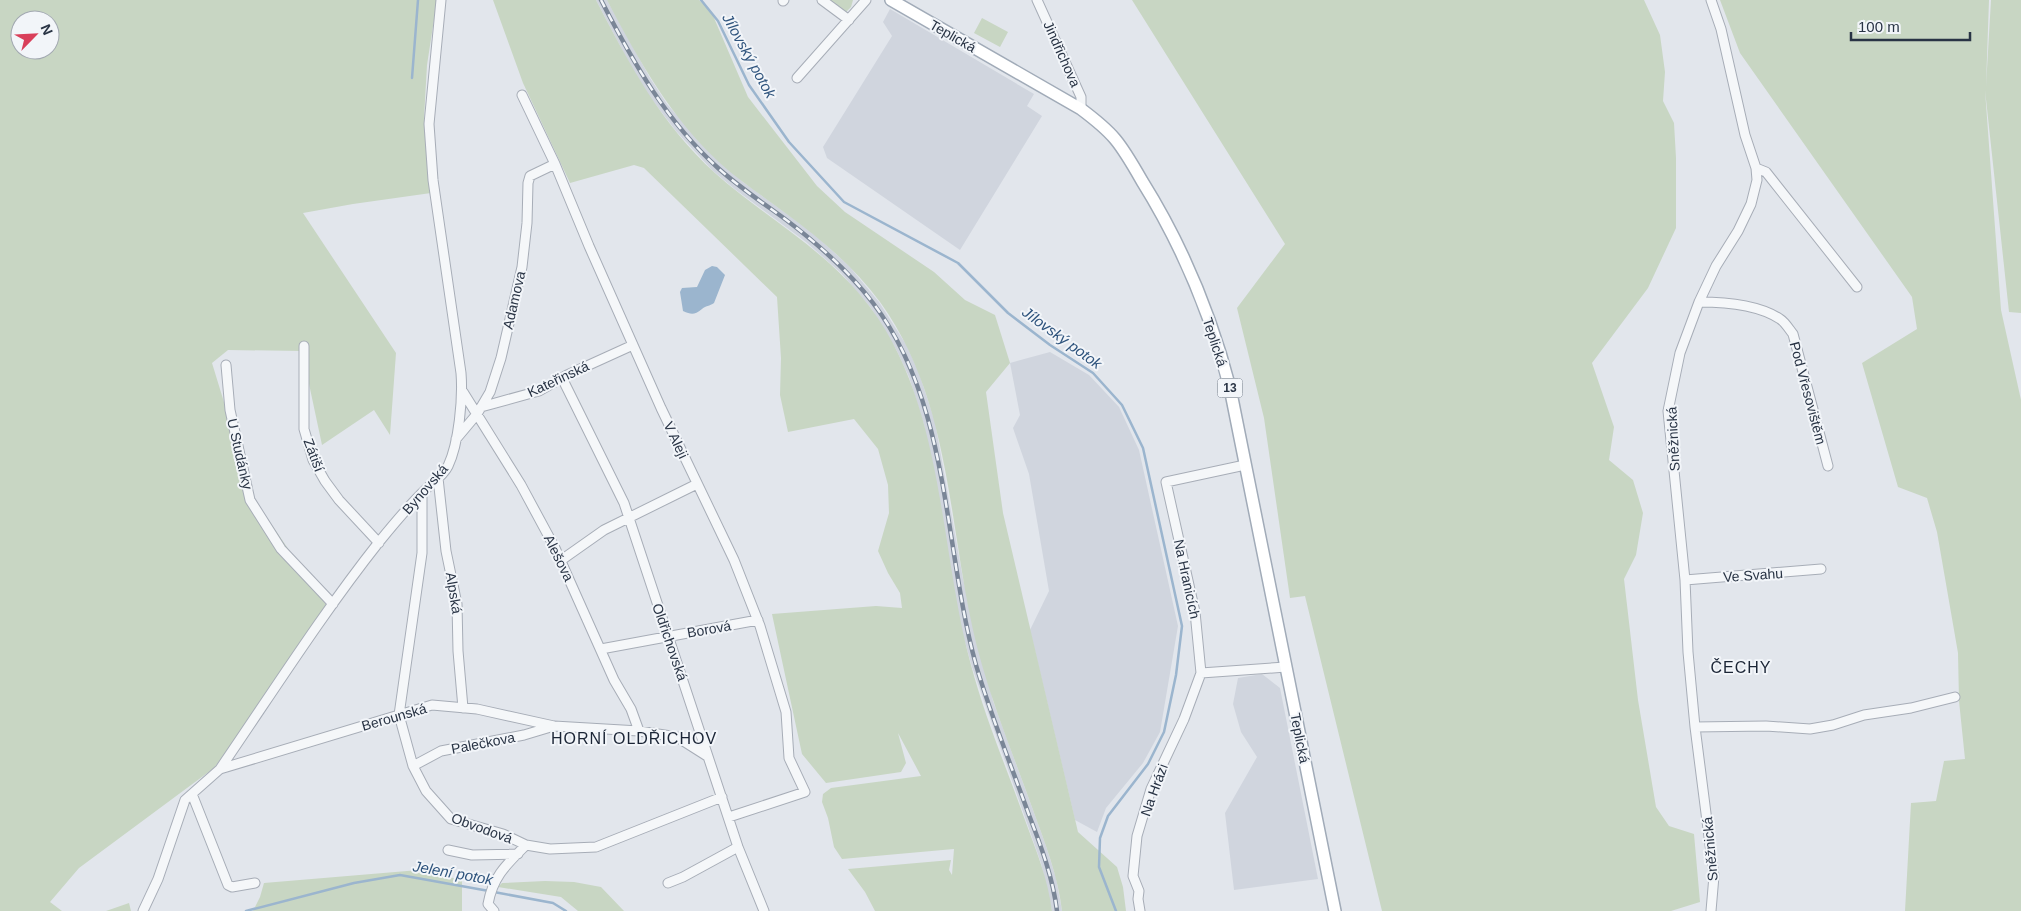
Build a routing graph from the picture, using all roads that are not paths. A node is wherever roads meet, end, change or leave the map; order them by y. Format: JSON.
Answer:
{"nodes":[{"id":1,"x":441,"y":0,"type":"edge"},
{"id":2,"x":822,"y":0,"type":"edge"},
{"id":3,"x":866,"y":0,"type":"edge"},
{"id":4,"x":891,"y":0,"type":"edge"},
{"id":5,"x":1037,"y":0,"type":"edge"},
{"id":6,"x":1710,"y":0,"type":"edge"},
{"id":7,"x":849,"y":20,"type":"junction"},
{"id":8,"x":797,"y":78,"type":"dead end"},
{"id":9,"x":522,"y":94,"type":"dead end"},
{"id":10,"x":1080,"y":109,"type":"junction"},
{"id":11,"x":555,"y":164,"type":"junction"},
{"id":12,"x":1756,"y":168,"type":"junction"},
{"id":13,"x":1857,"y":287,"type":"dead end"},
{"id":14,"x":1699,"y":302,"type":"junction"},
{"id":15,"x":633,"y":345,"type":"junction"},
{"id":16,"x":304,"y":346,"type":"dead end"},
{"id":17,"x":226,"y":365,"type":"dead end"},
{"id":18,"x":562,"y":378,"type":"junction"},
{"id":19,"x":463,"y":392,"type":"junction"},
{"id":20,"x":479,"y":410,"type":"junction"},
{"id":21,"x":456,"y":439,"type":"junction"},
{"id":22,"x":1245,"y":465,"type":"junction"},
{"id":23,"x":1828,"y":466,"type":"dead end"},
{"id":24,"x":438,"y":478,"type":"junction"},
{"id":25,"x":697,"y":484,"type":"junction"},
{"id":26,"x":422,"y":493,"type":"junction"},
{"id":27,"x":629,"y":518,"type":"junction"},
{"id":28,"x":379,"y":543,"type":"junction"},
{"id":29,"x":560,"y":561,"type":"junction"},
{"id":30,"x":1821,"y":569,"type":"dead end"},
{"id":31,"x":1685,"y":580,"type":"junction"},
{"id":32,"x":333,"y":604,"type":"junction"},
{"id":33,"x":758,"y":620,"type":"junction"},
{"id":34,"x":669,"y":636,"type":"junction"},
{"id":35,"x":601,"y":649,"type":"junction"},
{"id":36,"x":1286,"y":668,"type":"junction"},
{"id":37,"x":1201,"y":673,"type":"junction"},
{"id":38,"x":1955,"y":697,"type":"dead end"},
{"id":39,"x":463,"y":708,"type":"junction"},
{"id":40,"x":399,"y":715,"type":"junction"},
{"id":41,"x":554,"y":726,"type":"junction"},
{"id":42,"x":1695,"y":727,"type":"junction"},
{"id":43,"x":639,"y":732,"type":"junction"},
{"id":44,"x":708,"y":756,"type":"junction"},
{"id":45,"x":413,"y":766,"type":"junction"},
{"id":46,"x":220,"y":769,"type":"junction"},
{"id":47,"x":192,"y":794,"type":"junction"},
{"id":48,"x":722,"y":798,"type":"junction"},
{"id":49,"x":729,"y":817,"type":"junction"},
{"id":50,"x":526,"y":845,"type":"junction"},
{"id":51,"x":738,"y":847,"type":"junction"},
{"id":52,"x":448,"y":850,"type":"dead end"},
{"id":53,"x":518,"y":854,"type":"junction"},
{"id":54,"x":254,"y":883,"type":"dead end"},
{"id":55,"x":668,"y":883,"type":"dead end"},
{"id":56,"x":143,"y":911,"type":"edge"},
{"id":57,"x":494,"y":911,"type":"edge"},
{"id":58,"x":764,"y":911,"type":"edge"},
{"id":59,"x":1140,"y":911,"type":"edge"},
{"id":60,"x":1335,"y":911,"type":"edge"},
{"id":61,"x":1711,"y":911,"type":"edge"}],
"edges":[{"from":1,"to":19,"type":"street","name":"Bynovská"},
{"from":2,"to":7,"type":"street"},
{"from":3,"to":7,"type":"street"},
{"from":4,"to":10,"type":"main road","name":"Teplická","number":"13"},
{"from":5,"to":10,"type":"street","name":"Jindřichova"},
{"from":6,"to":12,"type":"street","name":"Sněžnická"},
{"from":7,"to":8,"type":"street"},
{"from":9,"to":11,"type":"street","name":"V Aleji"},
{"from":10,"to":22,"type":"main road","name":"Teplická","number":"13"},
{"from":11,"to":15,"type":"street","name":"V Aleji"},
{"from":11,"to":20,"type":"street","name":"Adamova"},
{"from":12,"to":13,"type":"street"},
{"from":12,"to":14,"type":"street","name":"Sněžnická"},
{"from":14,"to":23,"type":"street","name":"Pod Vřesovištěm"},
{"from":14,"to":31,"type":"street","name":"Sněžnická"},
{"from":15,"to":18,"type":"street","name":"Kateřinská"},
{"from":15,"to":25,"type":"street","name":"V Aleji"},
{"from":16,"to":28,"type":"street","name":"Zátiší"},
{"from":17,"to":32,"type":"street","name":"U Studánky"},
{"from":18,"to":20,"type":"street","name":"Kateřinská"},
{"from":18,"to":27,"type":"street","name":"Oldřichovská"},
{"from":19,"to":20,"type":"street","name":"Alešova"},
{"from":19,"to":21,"type":"street","name":"Bynovská"},
{"from":20,"to":21,"type":"street","name":"Adamova"},
{"from":20,"to":29,"type":"street","name":"Alešova"},
{"from":21,"to":24,"type":"street","name":"Bynovská"},
{"from":22,"to":36,"type":"main road","name":"Teplická","number":"13"},
{"from":22,"to":37,"type":"street","name":"Na Hranicích"},
{"from":24,"to":26,"type":"street","name":"Bynovská"},
{"from":24,"to":39,"type":"street","name":"Alpská"},
{"from":25,"to":27,"type":"street"},
{"from":25,"to":33,"type":"street","name":"V Aleji"},
{"from":26,"to":28,"type":"street","name":"Bynovská"},
{"from":26,"to":40,"type":"street","name":"Obvodová"},
{"from":27,"to":29,"type":"street"},
{"from":27,"to":34,"type":"street","name":"Oldřichovská"},
{"from":28,"to":32,"type":"street","name":"Bynovská"},
{"from":29,"to":35,"type":"street","name":"Alešova"},
{"from":30,"to":31,"type":"street","name":"Ve Svahu"},
{"from":31,"to":42,"type":"street","name":"Sněžnická"},
{"from":32,"to":46,"type":"street","name":"Bynovská"},
{"from":33,"to":34,"type":"street","name":"Borová"},
{"from":33,"to":49,"type":"street","name":"V Aleji"},
{"from":34,"to":35,"type":"street","name":"Borová"},
{"from":34,"to":44,"type":"street","name":"Oldřichovská"},
{"from":35,"to":43,"type":"street","name":"Alešova"},
{"from":36,"to":37,"type":"street"},
{"from":36,"to":60,"type":"main road","name":"Teplická","number":"13"},
{"from":37,"to":59,"type":"street","name":"Na Hrázi"},
{"from":38,"to":42,"type":"street"},
{"from":39,"to":40,"type":"street","name":"Berounská"},
{"from":39,"to":41,"type":"street","name":"Berounská"},
{"from":40,"to":45,"type":"street","name":"Obvodová"},
{"from":40,"to":46,"type":"street","name":"Berounská"},
{"from":41,"to":43,"type":"street","name":"Berounská"},
{"from":41,"to":45,"type":"street","name":"Palečkova"},
{"from":42,"to":61,"type":"street","name":"Sněžnická"},
{"from":43,"to":44,"type":"street","name":"Berounská"},
{"from":44,"to":48,"type":"street","name":"Oldřichovská"},
{"from":45,"to":50,"type":"street","name":"Obvodová"},
{"from":46,"to":47,"type":"street","name":"Berounská"},
{"from":47,"to":54,"type":"street"},
{"from":47,"to":56,"type":"street","name":"Berounská"},
{"from":48,"to":49,"type":"street","name":"Oldřichovská"},
{"from":48,"to":50,"type":"street","name":"Obvodová"},
{"from":49,"to":51,"type":"street","name":"Oldřichovská"},
{"from":50,"to":53,"type":"street"},
{"from":51,"to":55,"type":"street"},
{"from":51,"to":58,"type":"street","name":"Oldřichovská"},
{"from":52,"to":53,"type":"street"},
{"from":53,"to":57,"type":"street"}]}
